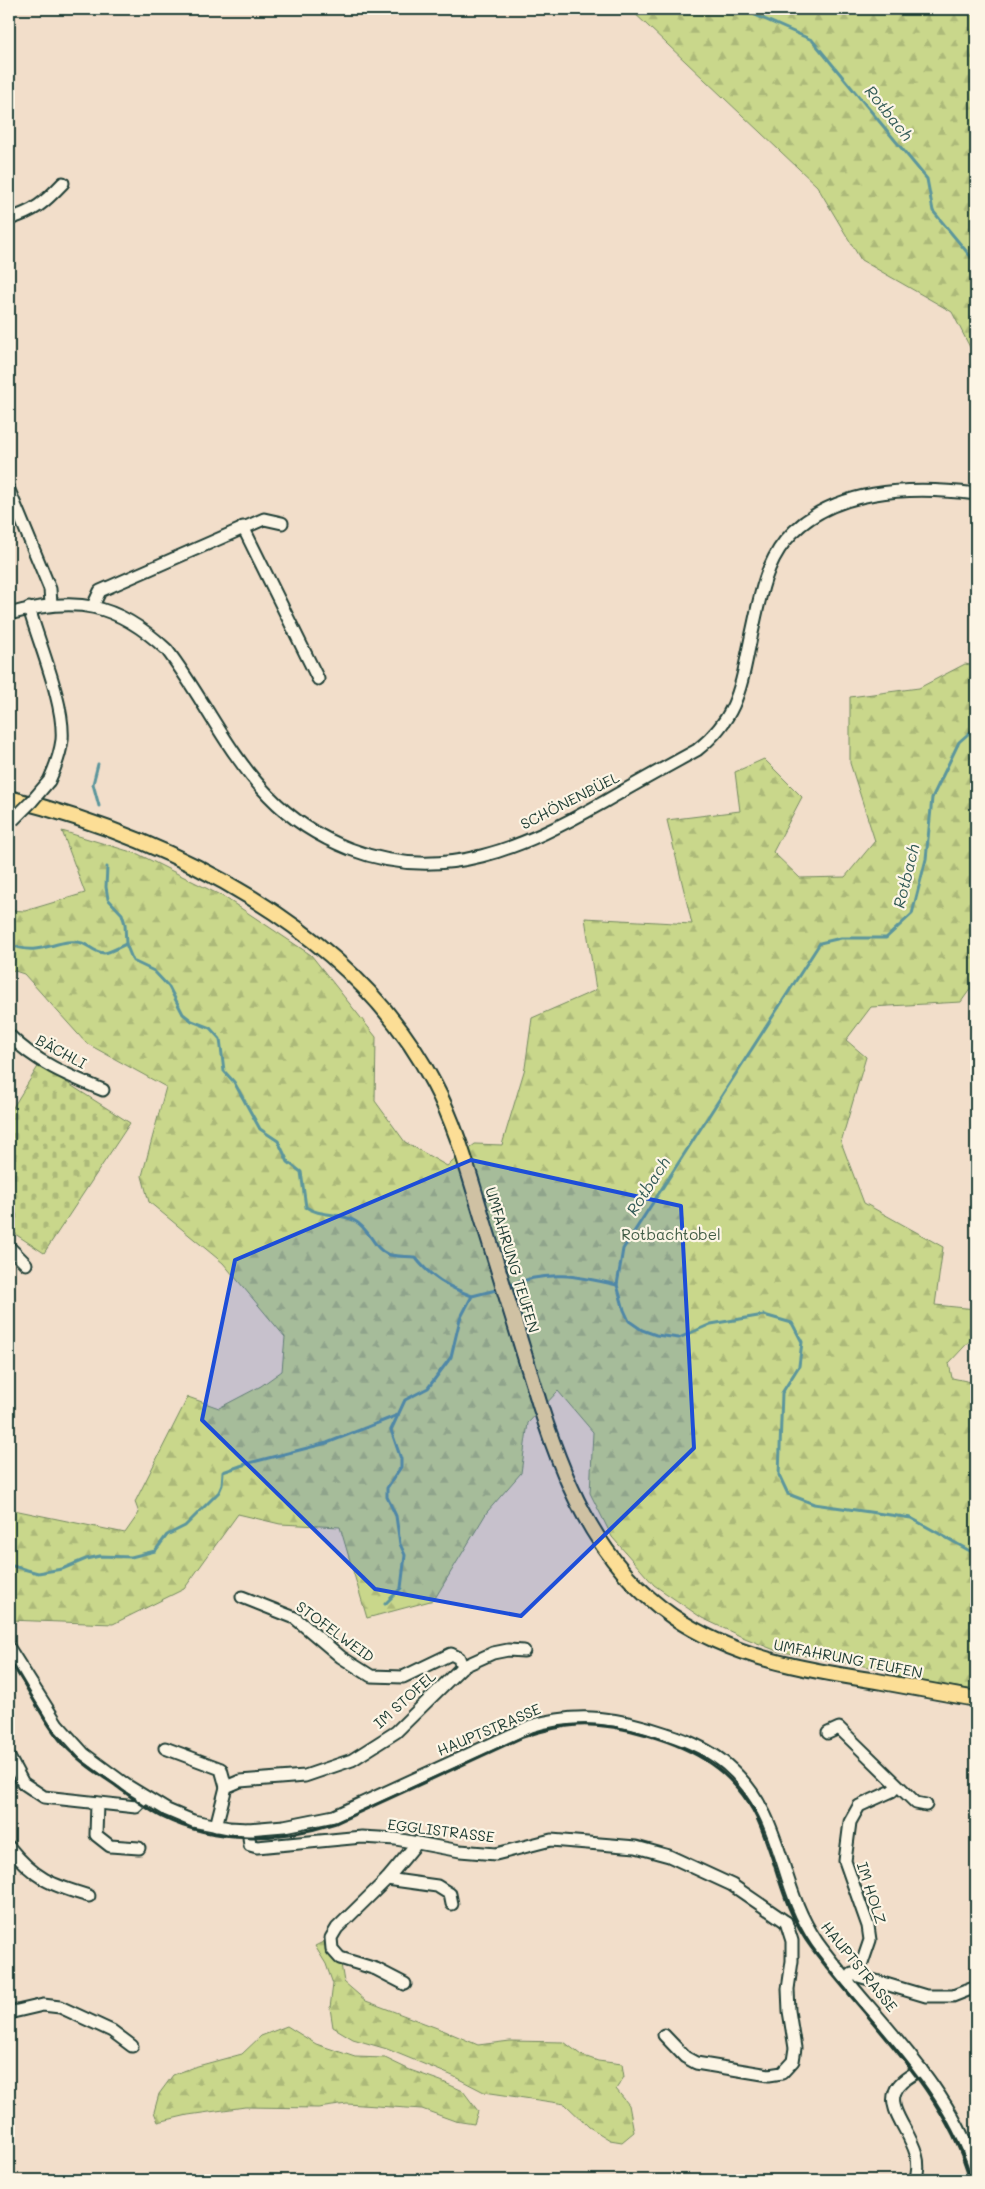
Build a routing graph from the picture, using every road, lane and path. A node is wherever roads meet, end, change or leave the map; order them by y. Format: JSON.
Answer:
{"nodes":[{"id":1,"x":63,"y":184,"type":"dead end"},
{"id":2,"x":9,"y":219,"type":"edge"},
{"id":3,"x":9,"y":490,"type":"edge"},
{"id":4,"x":976,"y":494,"type":"edge"},
{"id":5,"x":14,"y":517,"type":"edge"},
{"id":6,"x":282,"y":523,"type":"dead end"},
{"id":7,"x":243,"y":527,"type":"junction"},
{"id":8,"x":51,"y":604,"type":"junction"},
{"id":9,"x":93,"y":606,"type":"junction"},
{"id":10,"x":28,"y":608,"type":"junction"},
{"id":11,"x":9,"y":614,"type":"edge"},
{"id":12,"x":318,"y":678,"type":"dead end"},
{"id":13,"x":9,"y":798,"type":"edge"},
{"id":14,"x":11,"y":822,"type":"edge"},
{"id":15,"x":9,"y":1035,"type":"edge"},
{"id":16,"x":103,"y":1090,"type":"dead end"},
{"id":17,"x":9,"y":1247,"type":"edge"},
{"id":18,"x":26,"y":1264,"type":"dead end"},
{"id":19,"x":242,"y":1597,"type":"dead end"},
{"id":20,"x":9,"y":1648,"type":"edge"},
{"id":21,"x":524,"y":1651,"type":"dead end"},
{"id":22,"x":462,"y":1667,"type":"junction"},
{"id":23,"x":976,"y":1699,"type":"edge"},
{"id":24,"x":828,"y":1732,"type":"dead end"},
{"id":25,"x":164,"y":1748,"type":"dead end"},
{"id":26,"x":9,"y":1757,"type":"edge"},
{"id":27,"x":897,"y":1786,"type":"junction"},
{"id":28,"x":226,"y":1788,"type":"junction"},
{"id":29,"x":145,"y":1798,"type":"junction"},
{"id":30,"x":97,"y":1803,"type":"junction"},
{"id":31,"x":926,"y":1804,"type":"dead end"},
{"id":32,"x":216,"y":1826,"type":"junction"},
{"id":33,"x":248,"y":1829,"type":"junction"},
{"id":34,"x":417,"y":1843,"type":"junction"},
{"id":35,"x":9,"y":1847,"type":"edge"},
{"id":36,"x":139,"y":1848,"type":"dead end"},
{"id":37,"x":387,"y":1879,"type":"junction"},
{"id":38,"x":89,"y":1896,"type":"dead end"},
{"id":39,"x":452,"y":1904,"type":"dead end"},
{"id":40,"x":802,"y":1916,"type":"junction"},
{"id":41,"x":786,"y":1922,"type":"junction"},
{"id":42,"x":852,"y":1976,"type":"junction"},
{"id":43,"x":405,"y":1984,"type":"dead end"},
{"id":44,"x":976,"y":1988,"type":"edge"},
{"id":45,"x":9,"y":2010,"type":"edge"},
{"id":46,"x":664,"y":2035,"type":"dead end"},
{"id":47,"x":132,"y":2046,"type":"dead end"},
{"id":48,"x":921,"y":2069,"type":"junction"},
{"id":49,"x":976,"y":2170,"type":"edge"},
{"id":50,"x":915,"y":2180,"type":"edge"}],
"edges":[{"from":1,"to":2,"type":"street"},
{"from":3,"to":5,"type":"street"},
{"from":4,"to":9,"type":"street","name":"SCHÖNENBÜEL"},
{"from":5,"to":8,"type":"street"},
{"from":6,"to":7,"type":"street"},
{"from":7,"to":9,"type":"street"},
{"from":7,"to":12,"type":"street"},
{"from":8,"to":9,"type":"street","name":"SCHÖNENBÜEL"},
{"from":8,"to":10,"type":"street","name":"SCHÖNENBÜEL"},
{"from":10,"to":11,"type":"street","name":"SCHÖNENBÜEL"},
{"from":10,"to":14,"type":"street","bridge":true},
{"from":13,"to":23,"type":"main road","name":"UMFAHRUNG TEUFEN"},
{"from":15,"to":16,"type":"street","name":"BÄCHLI"},
{"from":17,"to":18,"type":"street"},
{"from":19,"to":22,"type":"street","name":"STOFELWEID"},
{"from":20,"to":29,"type":"street","name":"HAUPTSTRASSE"},
{"from":21,"to":22,"type":"street","name":"IM STOFEL"},
{"from":22,"to":28,"type":"street","name":"IM STOFEL"},
{"from":24,"to":27,"type":"street"},
{"from":25,"to":28,"type":"street"},
{"from":26,"to":30,"type":"street"},
{"from":27,"to":31,"type":"street"},
{"from":27,"to":42,"type":"street","name":"IM HOLZ"},
{"from":28,"to":32,"type":"street"},
{"from":29,"to":30,"type":"street"},
{"from":29,"to":32,"type":"street","name":"HAUPTSTRASSE"},
{"from":30,"to":36,"type":"street"},
{"from":32,"to":33,"type":"street","name":"HAUPTSTRASSE"},
{"from":33,"to":34,"type":"street","name":"EGGLISTRASSE"},
{"from":33,"to":40,"type":"street","name":"HAUPTSTRASSE"},
{"from":34,"to":37,"type":"street"},
{"from":34,"to":41,"type":"street","name":"EGGLISTRASSE"},
{"from":35,"to":38,"type":"street"},
{"from":37,"to":39,"type":"street"},
{"from":37,"to":43,"type":"street"},
{"from":40,"to":41,"type":"street"},
{"from":40,"to":42,"type":"street","name":"HAUPTSTRASSE"},
{"from":41,"to":46,"type":"street"},
{"from":42,"to":44,"type":"street"},
{"from":42,"to":48,"type":"street","name":"HAUPTSTRASSE"},
{"from":45,"to":47,"type":"street"},
{"from":48,"to":49,"type":"street","name":"HAUPTSTRASSE"},
{"from":48,"to":50,"type":"street"}]}
